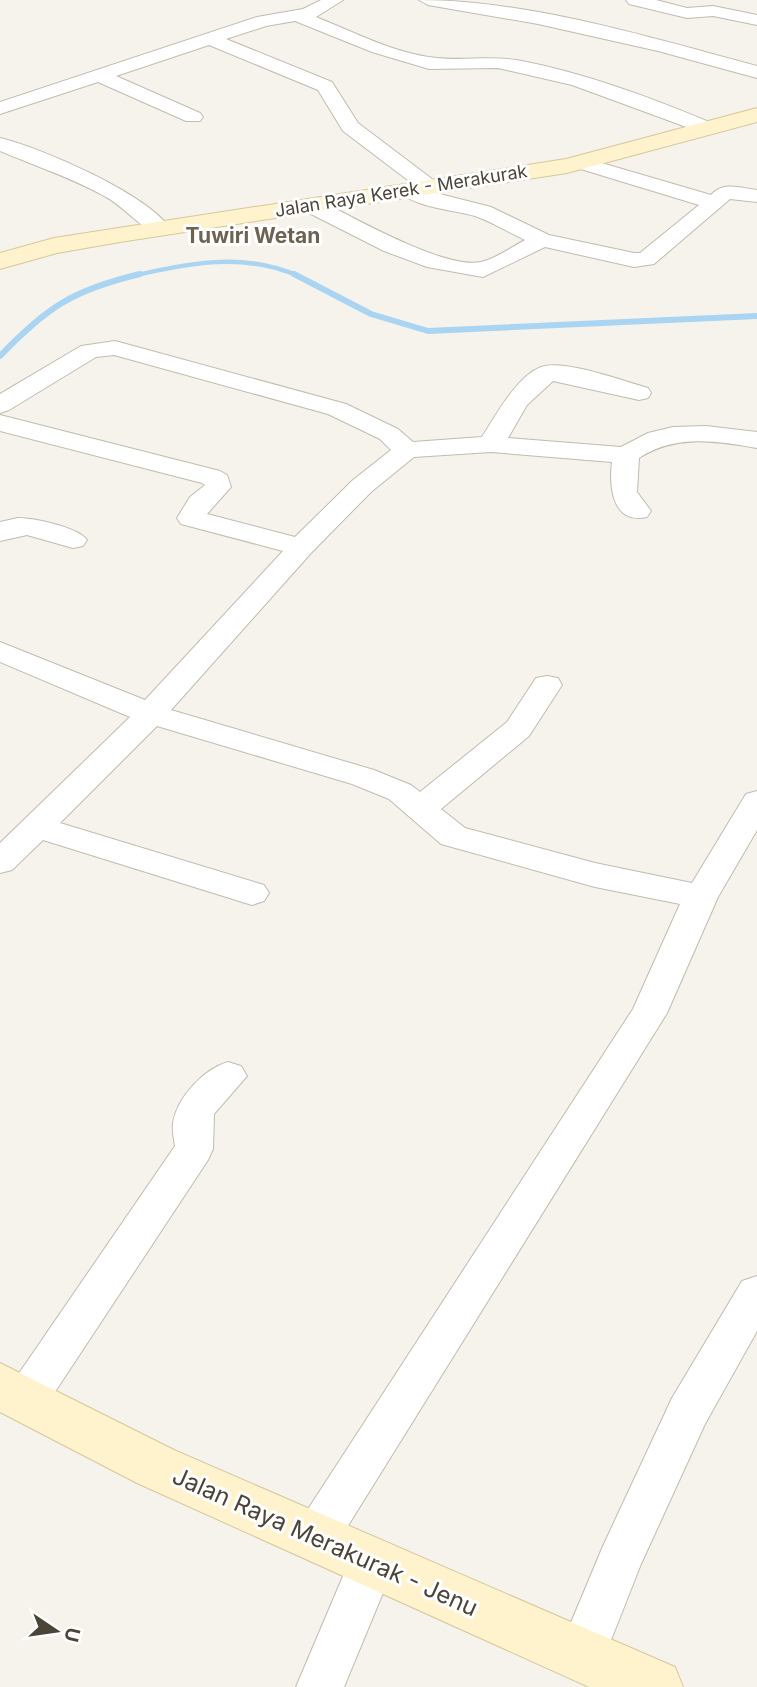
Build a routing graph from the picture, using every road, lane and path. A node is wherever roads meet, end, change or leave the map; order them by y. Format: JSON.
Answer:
{"nodes":[{"id":1,"x":334,"y":0,"type":"edge"},
{"id":2,"x":428,"y":0,"type":"edge"},
{"id":3,"x":635,"y":0,"type":"edge"},
{"id":4,"x":298,"y":16,"type":"junction"},
{"id":5,"x":757,"y":20,"type":"edge"},
{"id":6,"x":209,"y":39,"type":"junction"},
{"id":7,"x":757,"y":72,"type":"edge"},
{"id":8,"x":100,"y":76,"type":"junction"},
{"id":9,"x":0,"y":108,"type":"edge"},
{"id":10,"x":757,"y":115,"type":"edge"},
{"id":11,"x":193,"y":117,"type":"dead end"},
{"id":12,"x":695,"y":123,"type":"junction"},
{"id":13,"x":0,"y":144,"type":"edge"},
{"id":14,"x":581,"y":163,"type":"junction"},
{"id":15,"x":419,"y":188,"type":"junction"},
{"id":16,"x":757,"y":196,"type":"edge"},
{"id":17,"x":715,"y":203,"type":"junction"},
{"id":18,"x":311,"y":205,"type":"junction"},
{"id":19,"x":152,"y":222,"type":"junction"},
{"id":20,"x":542,"y":240,"type":"junction"},
{"id":21,"x":0,"y":261,"type":"edge"},
{"id":22,"x":639,"y":393,"type":"dead end"},
{"id":23,"x":0,"y":405,"type":"edge"},
{"id":24,"x":0,"y":423,"type":"edge"},
{"id":25,"x":757,"y":440,"type":"edge"},
{"id":26,"x":491,"y":444,"type":"junction"},
{"id":27,"x":407,"y":450,"type":"junction"},
{"id":28,"x":626,"y":455,"type":"junction"},
{"id":29,"x":637,"y":511,"type":"dead end"},
{"id":30,"x":0,"y":533,"type":"edge"},
{"id":31,"x":73,"y":540,"type":"dead end"},
{"id":32,"x":301,"y":547,"type":"junction"},
{"id":33,"x":0,"y":652,"type":"edge"},
{"id":34,"x":547,"y":685,"type":"dead end"},
{"id":35,"x":151,"y":714,"type":"junction"},
{"id":36,"x":757,"y":802,"type":"edge"},
{"id":37,"x":419,"y":810,"type":"junction"},
{"id":38,"x":37,"y":827,"type":"junction"},
{"id":39,"x":0,"y":862,"type":"edge"},
{"id":40,"x":252,"y":893,"type":"dead end"},
{"id":41,"x":701,"y":897,"type":"junction"},
{"id":42,"x":228,"y":1076,"type":"dead end"},
{"id":43,"x":757,"y":1293,"type":"edge"},
{"id":44,"x":13,"y":1392,"type":"edge"},
{"id":45,"x":315,"y":1538,"type":"junction"},
{"id":46,"x":372,"y":1564,"type":"junction"},
{"id":47,"x":581,"y":1656,"type":"junction"},
{"id":48,"x":320,"y":1687,"type":"edge"},
{"id":49,"x":655,"y":1687,"type":"edge"}],
"edges":[{"from":1,"to":4,"type":"street"},
{"from":2,"to":7,"type":"street"},
{"from":3,"to":5,"type":"street"},
{"from":4,"to":6,"type":"street"},
{"from":4,"to":12,"type":"street"},
{"from":6,"to":8,"type":"street"},
{"from":6,"to":15,"type":"street"},
{"from":8,"to":9,"type":"street"},
{"from":8,"to":11,"type":"street"},
{"from":10,"to":12,"type":"main road","name":"Jalan Raya Kerek - Merakurak"},
{"from":12,"to":14,"type":"main road","name":"Jalan Raya Kerek - Merakurak"},
{"from":13,"to":19,"type":"street"},
{"from":14,"to":15,"type":"main road","name":"Jalan Raya Kerek - Merakurak"},
{"from":14,"to":17,"type":"street"},
{"from":15,"to":18,"type":"main road","name":"Jalan Raya Kerek - Merakurak"},
{"from":15,"to":20,"type":"street"},
{"from":16,"to":17,"type":"street"},
{"from":17,"to":20,"type":"street"},
{"from":18,"to":19,"type":"main road","name":"Jalan Raya Kerek - Merakurak"},
{"from":18,"to":20,"type":"street"},
{"from":19,"to":21,"type":"main road","name":"Jalan Raya Kerek - Merakurak"},
{"from":22,"to":26,"type":"street"},
{"from":23,"to":27,"type":"street"},
{"from":24,"to":32,"type":"street"},
{"from":25,"to":28,"type":"street"},
{"from":26,"to":27,"type":"street"},
{"from":26,"to":28,"type":"street"},
{"from":27,"to":32,"type":"street"},
{"from":28,"to":29,"type":"street"},
{"from":30,"to":31,"type":"street"},
{"from":32,"to":35,"type":"street"},
{"from":33,"to":35,"type":"street"},
{"from":34,"to":37,"type":"street"},
{"from":35,"to":37,"type":"street"},
{"from":35,"to":38,"type":"street"},
{"from":36,"to":41,"type":"street"},
{"from":37,"to":41,"type":"street"},
{"from":38,"to":39,"type":"street"},
{"from":38,"to":40,"type":"street"},
{"from":41,"to":45,"type":"street"},
{"from":42,"to":44,"type":"street"},
{"from":43,"to":47,"type":"street"},
{"from":44,"to":45,"type":"main road","name":"Jalan Raya Merakurak - Jenu"},
{"from":45,"to":46,"type":"main road","name":"Jalan Raya Merakurak - Jenu"},
{"from":46,"to":47,"type":"main road","name":"Jalan Raya Merakurak - Jenu"},
{"from":46,"to":48,"type":"street"},
{"from":47,"to":49,"type":"main road","name":"Jalan Raya Merakurak - Jenu"}]}
